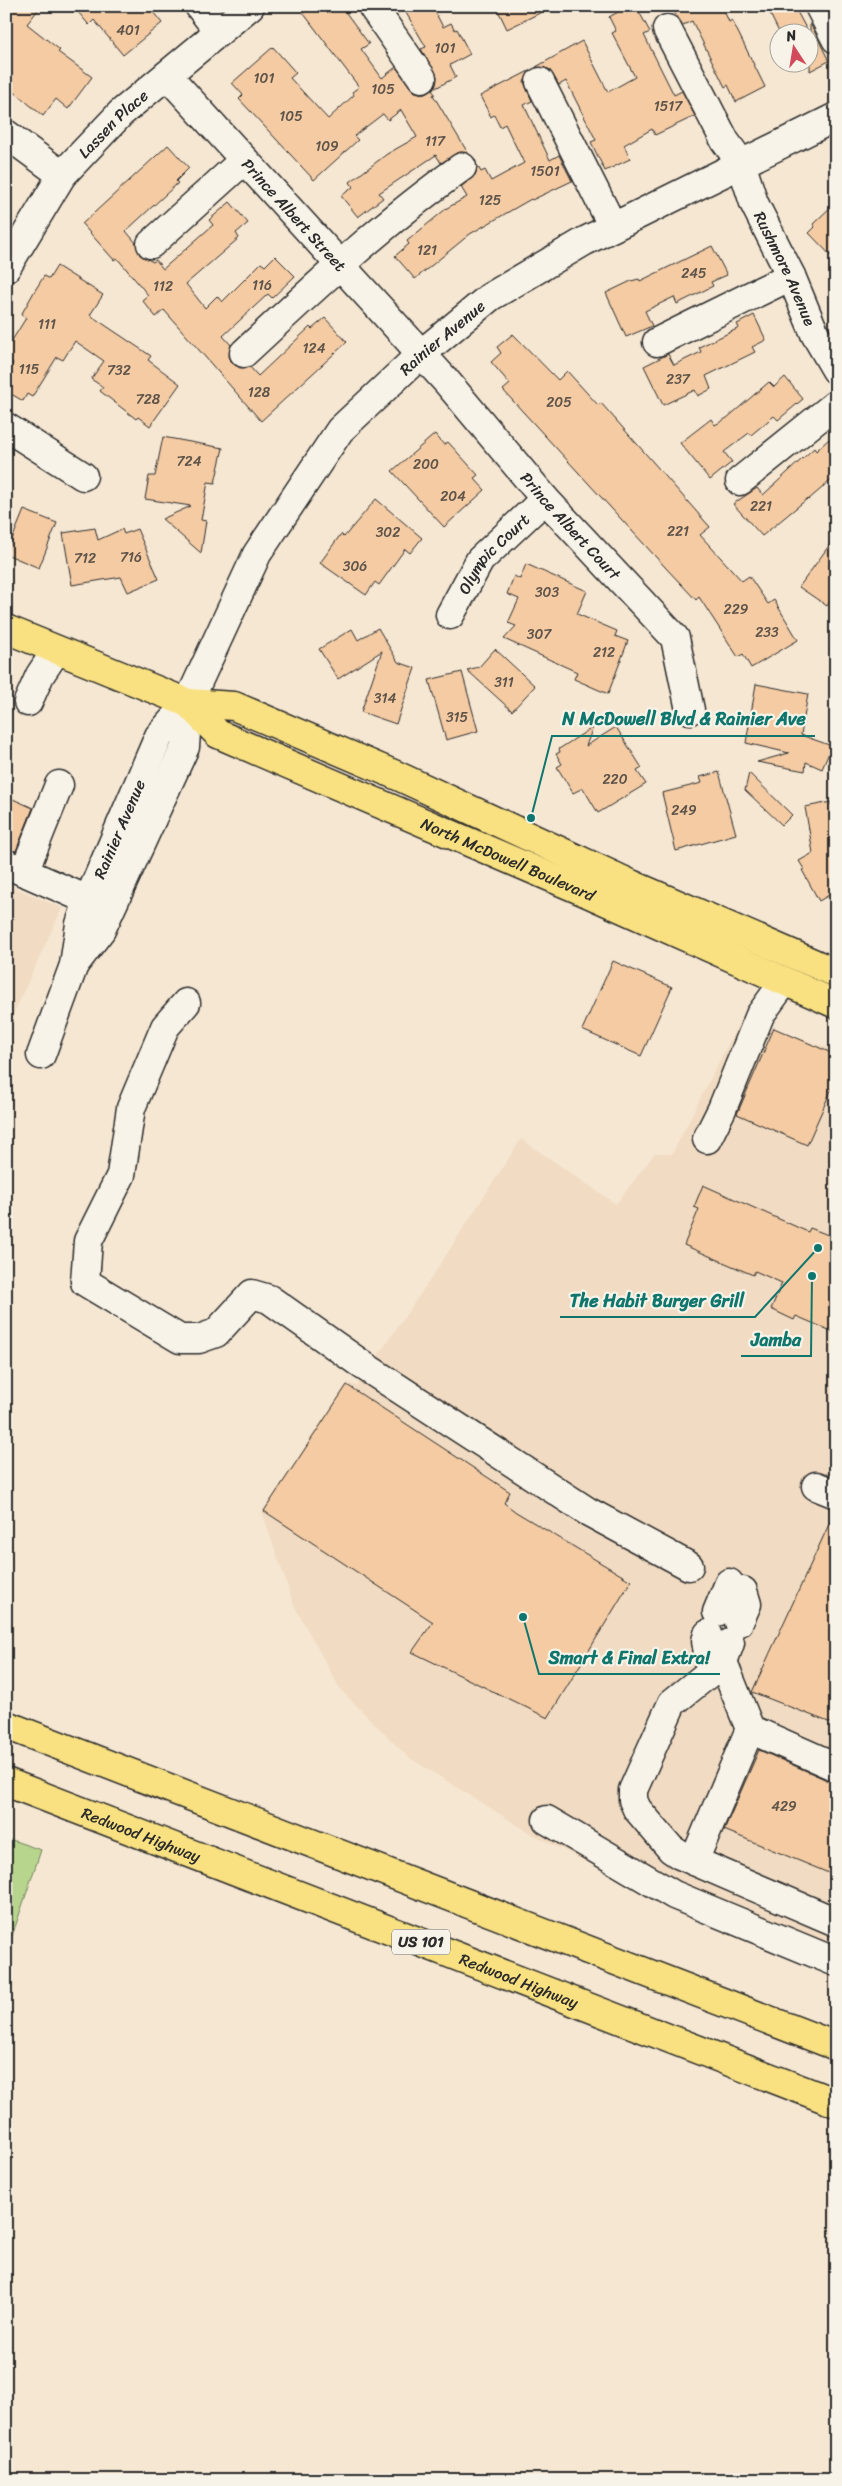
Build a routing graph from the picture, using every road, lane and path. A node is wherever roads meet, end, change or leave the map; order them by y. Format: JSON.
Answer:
{"nodes":[{"id":1,"x":199,"y":6,"type":"edge"},
{"id":2,"x":250,"y":6,"type":"edge"},
{"id":3,"x":372,"y":6,"type":"edge"},
{"id":4,"x":819,"y":6,"type":"edge"},
{"id":5,"x":667,"y":28,"type":"dead end"},
{"id":6,"x":219,"y":32,"type":"junction"},
{"id":7,"x":836,"y":40,"type":"edge"},
{"id":8,"x":167,"y":75,"type":"junction"},
{"id":9,"x":422,"y":78,"type":"dead end"},
{"id":10,"x":540,"y":82,"type":"dead end"},
{"id":11,"x":836,"y":117,"type":"edge"},
{"id":12,"x":6,"y":134,"type":"edge"},
{"id":13,"x":244,"y":160,"type":"junction"},
{"id":14,"x":741,"y":163,"type":"junction"},
{"id":15,"x":462,"y":167,"type":"dead end"},
{"id":16,"x":62,"y":175,"type":"junction"},
{"id":17,"x":613,"y":227,"type":"junction"},
{"id":18,"x":151,"y":244,"type":"dead end"},
{"id":19,"x":339,"y":265,"type":"junction"},
{"id":20,"x":6,"y":268,"type":"edge"},
{"id":21,"x":791,"y":276,"type":"junction"},
{"id":22,"x":657,"y":342,"type":"dead end"},
{"id":23,"x":244,"y":353,"type":"dead end"},
{"id":24,"x":420,"y":354,"type":"junction"},
{"id":25,"x":836,"y":370,"type":"edge"},
{"id":26,"x":836,"y":404,"type":"edge"},
{"id":27,"x":6,"y":427,"type":"edge"},
{"id":28,"x":83,"y":476,"type":"dead end"},
{"id":29,"x":740,"y":482,"type":"dead end"},
{"id":30,"x":545,"y":499,"type":"junction"},
{"id":31,"x":450,"y":615,"type":"dead end"},
{"id":32,"x":6,"y":629,"type":"edge"},
{"id":33,"x":56,"y":651,"type":"junction"},
{"id":34,"x":28,"y":702,"type":"dead end"},
{"id":35,"x":188,"y":703,"type":"junction"},
{"id":36,"x":690,"y":710,"type":"dead end"},
{"id":37,"x":59,"y":785,"type":"dead end"},
{"id":38,"x":15,"y":868,"type":"edge"},
{"id":39,"x":99,"y":905,"type":"junction"},
{"id":40,"x":836,"y":974,"type":"edge"},
{"id":41,"x":784,"y":982,"type":"junction"},
{"id":42,"x":186,"y":1003,"type":"dead end"},
{"id":43,"x":836,"y":1004,"type":"edge"},
{"id":44,"x":41,"y":1055,"type":"dead end"},
{"id":45,"x":707,"y":1139,"type":"dead end"},
{"id":46,"x":689,"y":1566,"type":"dead end"},
{"id":47,"x":736,"y":1587,"type":"dead end"},
{"id":48,"x":721,"y":1641,"type":"junction"},
{"id":49,"x":6,"y":1725,"type":"edge"},
{"id":50,"x":750,"y":1729,"type":"junction"},
{"id":51,"x":836,"y":1767,"type":"edge"},
{"id":52,"x":6,"y":1782,"type":"edge"},
{"id":53,"x":547,"y":1820,"type":"dead end"},
{"id":54,"x":694,"y":1861,"type":"junction"},
{"id":55,"x":836,"y":1922,"type":"edge"},
{"id":56,"x":836,"y":1962,"type":"edge"},
{"id":57,"x":836,"y":2046,"type":"edge"},
{"id":58,"x":836,"y":2103,"type":"edge"}],
"edges":[{"from":1,"to":6,"type":"street"},
{"from":2,"to":6,"type":"street","name":"Lassen Place"},
{"from":3,"to":9,"type":"street"},
{"from":4,"to":7,"type":"street"},
{"from":5,"to":14,"type":"street","name":"Rushmore Avenue"},
{"from":6,"to":8,"type":"street","name":"Lassen Place"},
{"from":8,"to":13,"type":"street","name":"Prince Albert Street"},
{"from":8,"to":16,"type":"street","name":"Lassen Place"},
{"from":10,"to":17,"type":"street"},
{"from":11,"to":14,"type":"street","name":"Rainier Avenue"},
{"from":12,"to":16,"type":"street"},
{"from":13,"to":18,"type":"street"},
{"from":13,"to":19,"type":"street","name":"Prince Albert Street"},
{"from":14,"to":17,"type":"street","name":"Rainier Avenue"},
{"from":14,"to":21,"type":"street","name":"Rushmore Avenue"},
{"from":15,"to":19,"type":"street"},
{"from":16,"to":20,"type":"street","name":"Lassen Place"},
{"from":17,"to":24,"type":"street","name":"Rainier Avenue"},
{"from":19,"to":23,"type":"street"},
{"from":19,"to":24,"type":"street","name":"Prince Albert Street"},
{"from":21,"to":22,"type":"street"},
{"from":21,"to":25,"type":"street","name":"Rushmore Avenue"},
{"from":24,"to":30,"type":"street","name":"Prince Albert Court"},
{"from":24,"to":35,"type":"street","name":"Rainier Avenue"},
{"from":26,"to":29,"type":"street"},
{"from":27,"to":28,"type":"street"},
{"from":30,"to":31,"type":"street","name":"Olympic Court"},
{"from":30,"to":36,"type":"street","name":"Prince Albert Court"},
{"from":32,"to":33,"type":"main road","name":"North McDowell Boulevard"},
{"from":33,"to":34,"type":"street"},
{"from":33,"to":35,"type":"main road","name":"North McDowell Boulevard"},
{"from":35,"to":39,"type":"street","name":"Rainier Avenue"},
{"from":35,"to":40,"type":"main road","name":"North McDowell Boulevard"},
{"from":35,"to":41,"type":"main road","name":"North McDowell Boulevard"},
{"from":37,"to":38,"type":"street"},
{"from":38,"to":39,"type":"street"},
{"from":39,"to":44,"type":"street","name":"Rainier Avenue"},
{"from":41,"to":43,"type":"main road","name":"North McDowell Boulevard"},
{"from":41,"to":45,"type":"street"},
{"from":42,"to":46,"type":"street"},
{"from":47,"to":48,"type":"street"},
{"from":48,"to":50,"type":"street"},
{"from":48,"to":54,"type":"street"},
{"from":49,"to":57,"type":"main road"},
{"from":50,"to":51,"type":"street"},
{"from":50,"to":54,"type":"street"},
{"from":52,"to":58,"type":"main road","name":"Redwood Highway","number":"US 101"},
{"from":53,"to":56,"type":"street"},
{"from":54,"to":55,"type":"street"}]}
